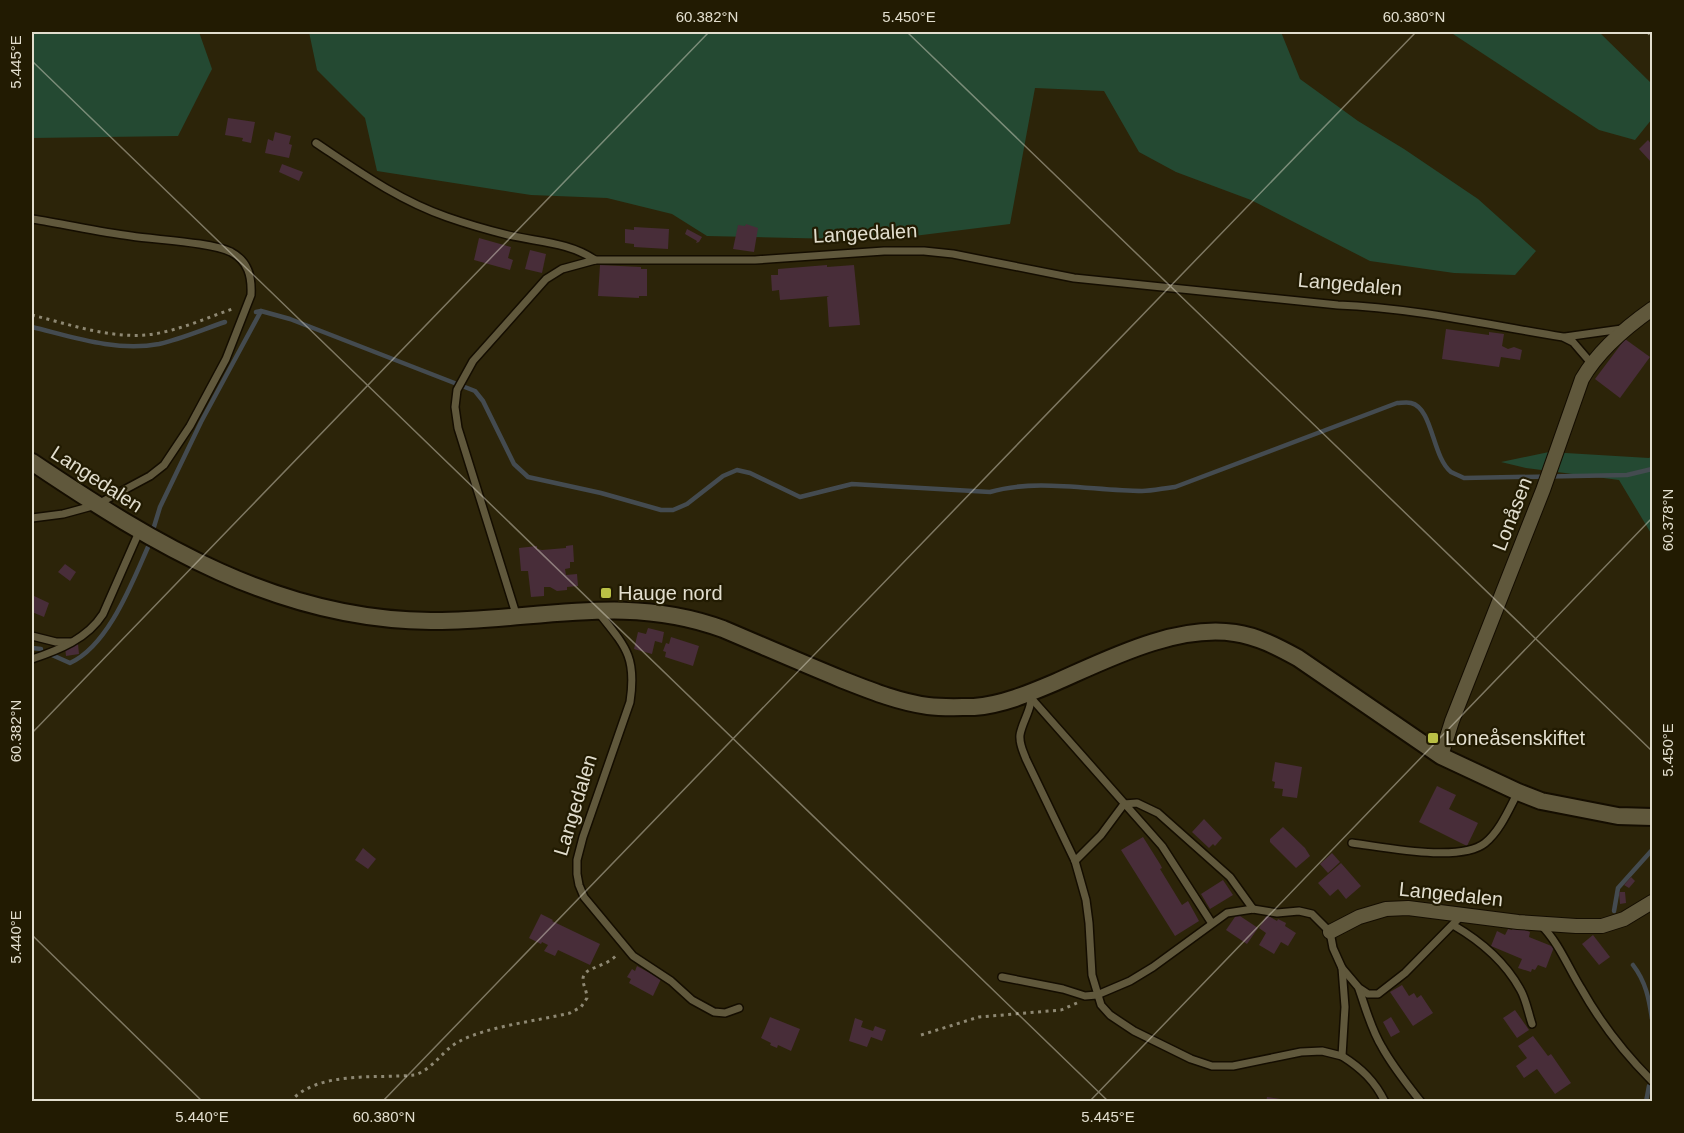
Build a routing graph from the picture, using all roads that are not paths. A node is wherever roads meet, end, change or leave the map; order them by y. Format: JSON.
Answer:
{"nodes":[{"id":1,"x":316,"y":143,"type":"dead end"},
{"id":2,"x":32,"y":219,"type":"edge"},
{"id":3,"x":595,"y":260,"type":"junction"},
{"id":4,"x":1653,"y":309,"type":"edge"},
{"id":5,"x":1627,"y":328,"type":"junction"},
{"id":6,"x":1563,"y":337,"type":"junction"},
{"id":7,"x":1591,"y":363,"type":"junction"},
{"id":8,"x":32,"y":462,"type":"edge"},
{"id":9,"x":96,"y":506,"type":"junction"},
{"id":10,"x":32,"y":518,"type":"edge"},
{"id":11,"x":139,"y":532,"type":"junction"},
{"id":12,"x":596,"y":610,"type":"junction"},
{"id":13,"x":517,"y":617,"type":"junction"},
{"id":14,"x":32,"y":636,"type":"edge"},
{"id":15,"x":73,"y":642,"type":"junction"},
{"id":16,"x":32,"y":659,"type":"edge"},
{"id":17,"x":1031,"y":696,"type":"junction"},
{"id":18,"x":1441,"y":756,"type":"junction"},
{"id":19,"x":1518,"y":792,"type":"junction"},
{"id":20,"x":1124,"y":804,"type":"junction"},
{"id":21,"x":1653,"y":817,"type":"edge"},
{"id":22,"x":1352,"y":843,"type":"dead end"},
{"id":23,"x":1076,"y":861,"type":"junction"},
{"id":24,"x":1653,"y":902,"type":"edge"},
{"id":25,"x":1253,"y":909,"type":"junction"},
{"id":26,"x":1458,"y":920,"type":"junction"},
{"id":27,"x":1211,"y":922,"type":"junction"},
{"id":28,"x":1540,"y":923,"type":"junction"},
{"id":29,"x":1330,"y":932,"type":"junction"},
{"id":30,"x":1342,"y":968,"type":"junction"},
{"id":31,"x":1002,"y":977,"type":"dead end"},
{"id":32,"x":1359,"y":988,"type":"junction"},
{"id":33,"x":1097,"y":995,"type":"junction"},
{"id":34,"x":739,"y":1008,"type":"dead end"},
{"id":35,"x":1532,"y":1024,"type":"dead end"},
{"id":36,"x":1342,"y":1056,"type":"junction"},
{"id":37,"x":1653,"y":1081,"type":"edge"},
{"id":38,"x":1384,"y":1101,"type":"edge"},
{"id":39,"x":1421,"y":1101,"type":"edge"}],
"edges":[{"from":1,"to":3,"type":"lane"},
{"from":2,"to":9,"type":"lane"},
{"from":3,"to":6,"type":"lane","name":"Langedalen"},
{"from":3,"to":13,"type":"lane","name":"Langedalen"},
{"from":4,"to":5,"type":"street","name":"Lonåsen"},
{"from":5,"to":6,"type":"lane","name":"Langedalen"},
{"from":5,"to":7,"type":"street","name":"Lonåsen"},
{"from":6,"to":7,"type":"lane"},
{"from":7,"to":18,"type":"street","name":"Lonåsen"},
{"from":8,"to":9,"type":"main road","name":"Langedalen"},
{"from":9,"to":10,"type":"lane"},
{"from":9,"to":11,"type":"main road","name":"Langedalen"},
{"from":11,"to":13,"type":"main road","name":"Langedalen"},
{"from":11,"to":15,"type":"lane","name":"Langedalen"},
{"from":12,"to":13,"type":"main road","name":"Langedalen"},
{"from":12,"to":17,"type":"main road","name":"Langedalen"},
{"from":12,"to":34,"type":"lane","name":"Langedalen"},
{"from":14,"to":15,"type":"lane"},
{"from":15,"to":16,"type":"lane","name":"Langedalen"},
{"from":17,"to":18,"type":"main road","name":"Langedalen"},
{"from":17,"to":20,"type":"lane"},
{"from":17,"to":23,"type":"lane"},
{"from":18,"to":19,"type":"main road","name":"Langedalen"},
{"from":19,"to":21,"type":"main road","name":"Langedalen"},
{"from":19,"to":22,"type":"lane","name":"Langedalen"},
{"from":20,"to":23,"type":"lane"},
{"from":20,"to":25,"type":"lane"},
{"from":20,"to":27,"type":"lane"},
{"from":23,"to":33,"type":"lane"},
{"from":24,"to":28,"type":"street","name":"Langedalen"},
{"from":25,"to":27,"type":"lane"},
{"from":25,"to":29,"type":"lane"},
{"from":26,"to":28,"type":"street","name":"Langedalen"},
{"from":26,"to":29,"type":"street","name":"Langedalen"},
{"from":26,"to":32,"type":"lane"},
{"from":26,"to":35,"type":"lane"},
{"from":27,"to":33,"type":"lane"},
{"from":28,"to":37,"type":"lane"},
{"from":29,"to":30,"type":"lane"},
{"from":30,"to":32,"type":"lane"},
{"from":30,"to":36,"type":"lane"},
{"from":31,"to":33,"type":"lane"},
{"from":32,"to":39,"type":"lane"},
{"from":33,"to":36,"type":"lane"},
{"from":36,"to":38,"type":"lane"}]}
